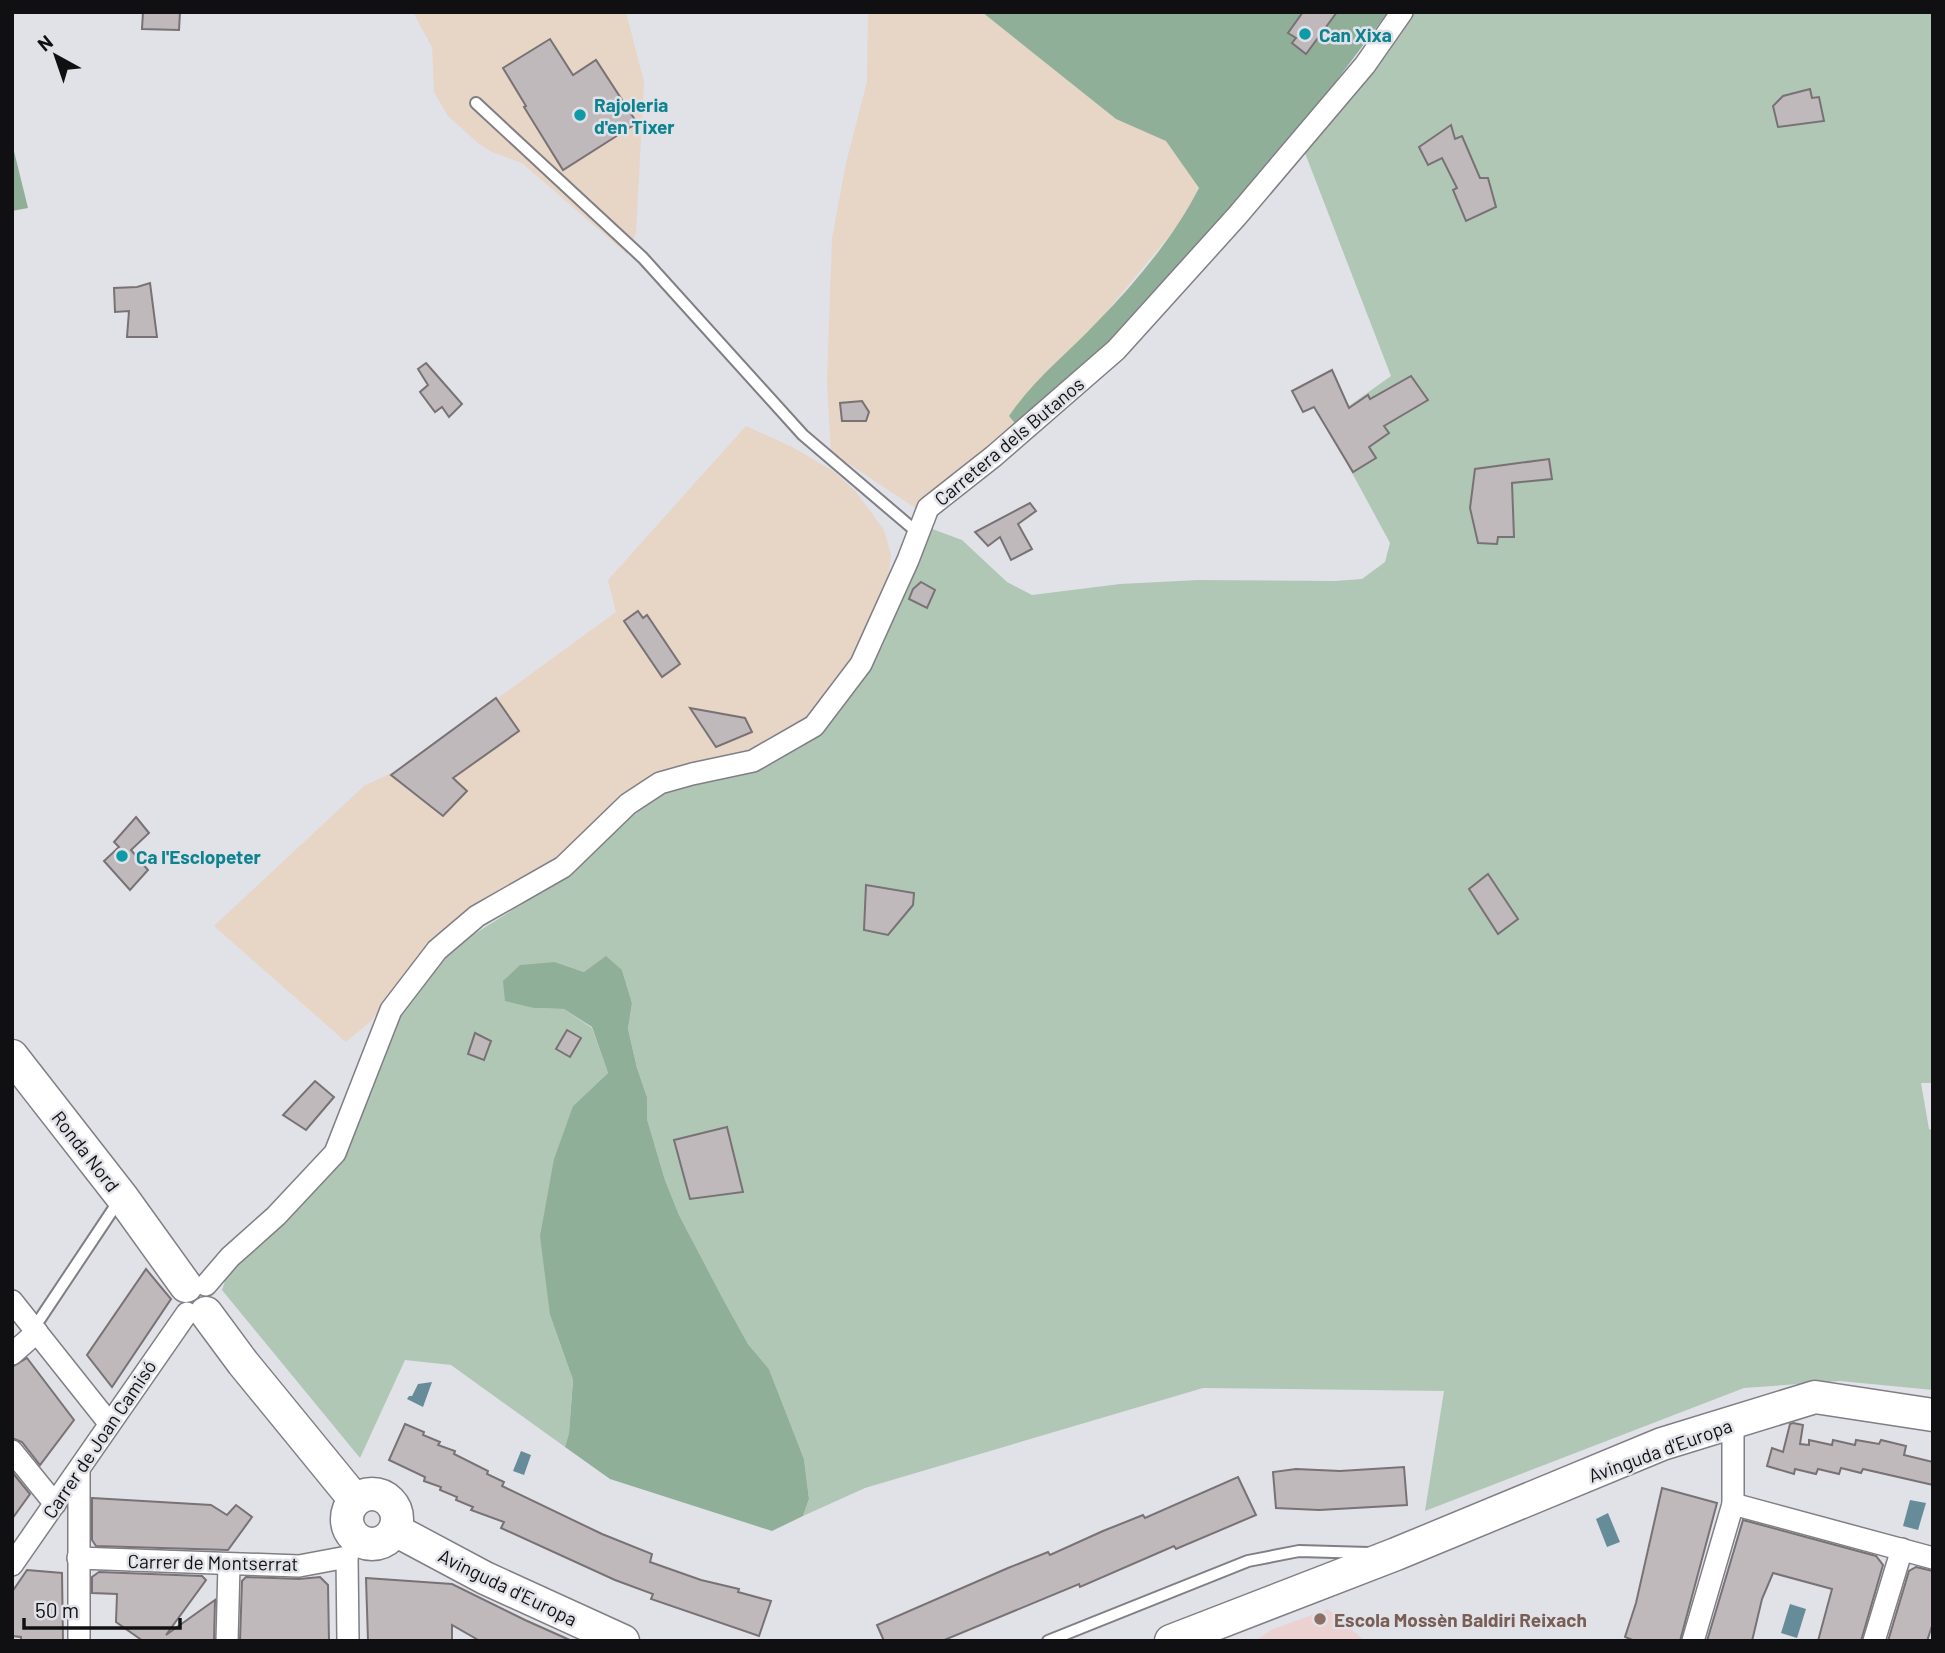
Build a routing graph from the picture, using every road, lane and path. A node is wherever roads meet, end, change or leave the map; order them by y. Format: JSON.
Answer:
{"nodes":[{"id":1,"x":1402,"y":12,"type":"edge"},
{"id":2,"x":476,"y":103,"type":"dead end"},
{"id":3,"x":918,"y":533,"type":"junction"},
{"id":4,"x":15,"y":1065,"type":"edge"},
{"id":5,"x":122,"y":1197,"type":"junction"},
{"id":6,"x":196,"y":1300,"type":"junction"},
{"id":7,"x":12,"y":1301,"type":"edge"},
{"id":8,"x":35,"y":1330,"type":"junction"},
{"id":9,"x":12,"y":1354,"type":"edge"},
{"id":10,"x":1933,"y":1415,"type":"edge"},
{"id":11,"x":1732,"y":1422,"type":"junction"},
{"id":12,"x":109,"y":1423,"type":"junction"},
{"id":13,"x":12,"y":1451,"type":"edge"},
{"id":14,"x":79,"y":1470,"type":"junction"},
{"id":15,"x":355,"y":1500,"type":"junction"},
{"id":16,"x":55,"y":1504,"type":"junction"},
{"id":17,"x":1733,"y":1504,"type":"junction"},
{"id":18,"x":395,"y":1530,"type":"junction"},
{"id":19,"x":353,"y":1549,"type":"junction"},
{"id":20,"x":1902,"y":1549,"type":"junction"},
{"id":21,"x":1396,"y":1554,"type":"junction"},
{"id":22,"x":78,"y":1558,"type":"junction"},
{"id":23,"x":1933,"y":1558,"type":"edge"},
{"id":24,"x":13,"y":1560,"type":"edge"},
{"id":25,"x":229,"y":1564,"type":"junction"},
{"id":26,"x":79,"y":1641,"type":"edge"},
{"id":27,"x":227,"y":1641,"type":"edge"},
{"id":28,"x":348,"y":1641,"type":"edge"},
{"id":29,"x":623,"y":1641,"type":"edge"},
{"id":30,"x":1048,"y":1641,"type":"edge"},
{"id":31,"x":1171,"y":1641,"type":"edge"},
{"id":32,"x":1693,"y":1641,"type":"edge"},
{"id":33,"x":1874,"y":1641,"type":"edge"}],
"edges":[{"from":1,"to":3,"type":"street","name":"Carretera dels Butanos"},
{"from":2,"to":3,"type":"lane"},
{"from":3,"to":6,"type":"street","name":"Carretera dels Butanos"},
{"from":4,"to":5,"type":"street","name":"Ronda Nord"},
{"from":5,"to":6,"type":"street","name":"Ronda Nord"},
{"from":5,"to":8,"type":"lane"},
{"from":6,"to":12,"type":"street","name":"Carrer de Joan Camisó"},
{"from":6,"to":15,"type":"street","name":"Ronda Nord"},
{"from":7,"to":8,"type":"street"},
{"from":8,"to":9,"type":"street"},
{"from":8,"to":12,"type":"street"},
{"from":10,"to":11,"type":"street","name":"Avinguda d'Europa"},
{"from":11,"to":17,"type":"street"},
{"from":11,"to":21,"type":"street","name":"Avinguda d'Europa"},
{"from":12,"to":14,"type":"street","name":"Carrer de Joan Camisó"},
{"from":13,"to":16,"type":"street"},
{"from":14,"to":16,"type":"street","name":"Carrer de Joan Camisó"},
{"from":14,"to":22,"type":"street"},
{"from":15,"to":18,"type":"street"},
{"from":15,"to":19,"type":"street"},
{"from":16,"to":24,"type":"street","name":"Carrer de Joan Camisó"},
{"from":17,"to":20,"type":"street"},
{"from":17,"to":32,"type":"street"},
{"from":18,"to":19,"type":"street"},
{"from":18,"to":29,"type":"street","name":"Avinguda d'Europa"},
{"from":19,"to":25,"type":"street","name":"Carrer de Montserrat"},
{"from":19,"to":28,"type":"street"},
{"from":20,"to":23,"type":"street"},
{"from":20,"to":33,"type":"street"},
{"from":21,"to":30,"type":"lane","name":"Avinguda d'Europa"},
{"from":21,"to":31,"type":"street","name":"Avinguda d'Europa"},
{"from":22,"to":25,"type":"street","name":"Carrer de Montserrat"},
{"from":22,"to":26,"type":"street"},
{"from":25,"to":27,"type":"street"}]}
